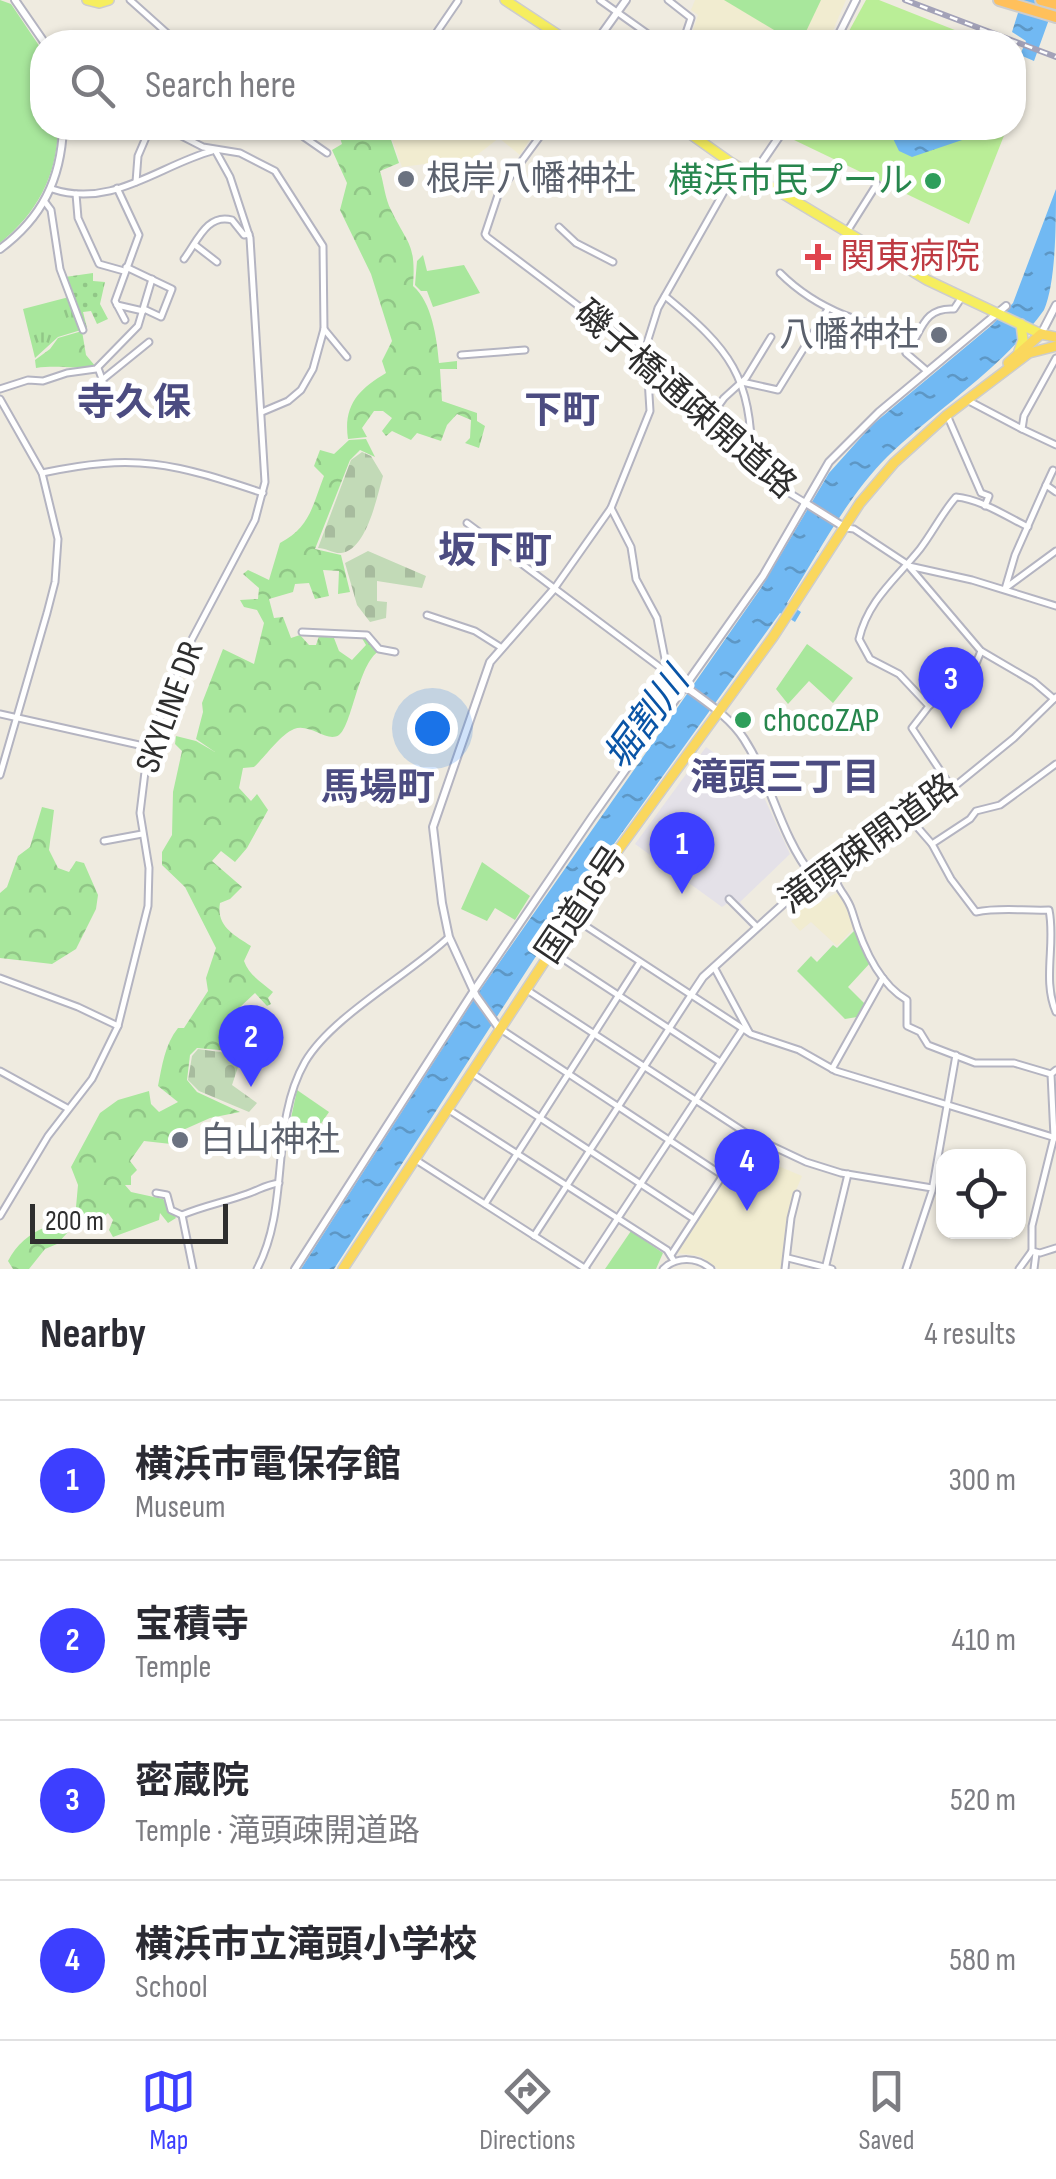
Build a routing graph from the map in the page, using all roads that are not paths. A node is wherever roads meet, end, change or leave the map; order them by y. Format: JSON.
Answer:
{"nodes":[{"id":1,"x":15,"y":0,"type":"edge"},
{"id":2,"x":87,"y":0,"type":"edge"},
{"id":3,"x":109,"y":0,"type":"edge"},
{"id":4,"x":130,"y":0,"type":"edge"},
{"id":5,"x":505,"y":0,"type":"edge"},
{"id":6,"x":600,"y":0,"type":"edge"},
{"id":7,"x":626,"y":0,"type":"edge"},
{"id":8,"x":668,"y":0,"type":"edge"},
{"id":9,"x":856,"y":0,"type":"edge"},
{"id":10,"x":999,"y":0,"type":"edge"},
{"id":11,"x":1007,"y":0,"type":"edge"},
{"id":12,"x":1032,"y":0,"type":"edge"},
{"id":13,"x":1042,"y":0,"type":"edge"},
{"id":14,"x":458,"y":2,"type":"edge"},
{"id":15,"x":520,"y":4,"type":"edge"},
{"id":16,"x":1056,"y":11,"type":"edge"},
{"id":17,"x":617,"y":13,"type":"junction"},
{"id":18,"x":36,"y":30,"type":"edge"},
{"id":19,"x":163,"y":30,"type":"edge"},
{"id":20,"x":438,"y":30,"type":"edge"},
{"id":21,"x":554,"y":30,"type":"edge"},
{"id":22,"x":605,"y":30,"type":"edge"},
{"id":23,"x":643,"y":30,"type":"edge"},
{"id":24,"x":687,"y":30,"type":"edge"},
{"id":25,"x":841,"y":30,"type":"edge"},
{"id":26,"x":62,"y":140,"type":"edge"},
{"id":27,"x":145,"y":140,"type":"edge"},
{"id":28,"x":193,"y":140,"type":"edge"},
{"id":29,"x":308,"y":140,"type":"edge"},
{"id":30,"x":537,"y":140,"type":"edge"},
{"id":31,"x":700,"y":140,"type":"edge"},
{"id":32,"x":776,"y":140,"type":"edge"},
{"id":33,"x":215,"y":150,"type":"junction"},
{"id":34,"x":327,"y":153,"type":"dead end"},
{"id":35,"x":738,"y":166,"type":"junction"},
{"id":36,"x":753,"y":175,"type":"junction"},
{"id":37,"x":136,"y":183,"type":"junction"},
{"id":38,"x":877,"y":184,"type":"dead end"},
{"id":39,"x":118,"y":188,"type":"junction"},
{"id":40,"x":52,"y":189,"type":"junction"},
{"id":41,"x":76,"y":194,"type":"junction"},
{"id":42,"x":45,"y":202,"type":"junction"},
{"id":43,"x":559,"y":226,"type":"dead end"},
{"id":44,"x":847,"y":233,"type":"junction"},
{"id":45,"x":248,"y":234,"type":"junction"},
{"id":46,"x":195,"y":244,"type":"junction"},
{"id":47,"x":0,"y":248,"type":"edge"},
{"id":48,"x":184,"y":258,"type":"dead end"},
{"id":49,"x":218,"y":262,"type":"dead end"},
{"id":50,"x":613,"y":262,"type":"dead end"},
{"id":51,"x":125,"y":269,"type":"junction"},
{"id":52,"x":780,"y":273,"type":"dead end"},
{"id":53,"x":152,"y":280,"type":"junction"},
{"id":54,"x":665,"y":296,"type":"junction"},
{"id":55,"x":962,"y":297,"type":"junction"},
{"id":56,"x":118,"y":305,"type":"junction"},
{"id":57,"x":1056,"y":305,"type":"edge"},
{"id":58,"x":828,"y":309,"type":"junction"},
{"id":59,"x":144,"y":310,"type":"junction"},
{"id":60,"x":1001,"y":311,"type":"junction"},
{"id":61,"x":125,"y":320,"type":"dead end"},
{"id":62,"x":1021,"y":324,"type":"junction"},
{"id":63,"x":324,"y":329,"type":"junction"},
{"id":64,"x":83,"y":330,"type":"dead end"},
{"id":65,"x":1037,"y":332,"type":"junction"},
{"id":66,"x":917,"y":334,"type":"junction"},
{"id":67,"x":772,"y":337,"type":"dead end"},
{"id":68,"x":1056,"y":341,"type":"edge"},
{"id":69,"x":148,"y":342,"type":"dead end"},
{"id":70,"x":1021,"y":346,"type":"junction"},
{"id":71,"x":525,"y":350,"type":"dead end"},
{"id":72,"x":461,"y":355,"type":"dead end"},
{"id":73,"x":347,"y":357,"type":"dead end"},
{"id":74,"x":645,"y":358,"type":"junction"},
{"id":75,"x":1056,"y":358,"type":"edge"},
{"id":76,"x":98,"y":368,"type":"junction"},
{"id":77,"x":927,"y":371,"type":"junction"},
{"id":78,"x":996,"y":376,"type":"junction"},
{"id":79,"x":102,"y":380,"type":"junction"},
{"id":80,"x":741,"y":382,"type":"junction"},
{"id":81,"x":0,"y":389,"type":"edge"},
{"id":82,"x":0,"y":399,"type":"edge"},
{"id":83,"x":128,"y":400,"type":"dead end"},
{"id":84,"x":968,"y":400,"type":"junction"},
{"id":85,"x":262,"y":412,"type":"junction"},
{"id":86,"x":948,"y":416,"type":"junction"},
{"id":87,"x":708,"y":420,"type":"junction"},
{"id":88,"x":1022,"y":429,"type":"junction"},
{"id":89,"x":1056,"y":446,"type":"edge"},
{"id":90,"x":752,"y":465,"type":"junction"},
{"id":91,"x":1053,"y":470,"type":"dead end"},
{"id":92,"x":42,"y":473,"type":"junction"},
{"id":93,"x":1046,"y":485,"type":"junction"},
{"id":94,"x":263,"y":492,"type":"junction"},
{"id":95,"x":1056,"y":492,"type":"edge"},
{"id":96,"x":807,"y":503,"type":"junction"},
{"id":97,"x":986,"y":506,"type":"junction"},
{"id":98,"x":611,"y":508,"type":"junction"},
{"id":99,"x":466,"y":524,"type":"dead end"},
{"id":100,"x":841,"y":525,"type":"junction"},
{"id":101,"x":1028,"y":527,"type":"junction"},
{"id":102,"x":1056,"y":551,"type":"edge"},
{"id":103,"x":908,"y":565,"type":"junction"},
{"id":104,"x":554,"y":588,"type":"junction"},
{"id":105,"x":1005,"y":589,"type":"junction"},
{"id":106,"x":1056,"y":606,"type":"edge"},
{"id":107,"x":427,"y":615,"type":"dead end"},
{"id":108,"x":302,"y":632,"type":"dead end"},
{"id":109,"x":502,"y":649,"type":"junction"},
{"id":110,"x":981,"y":650,"type":"junction"},
{"id":111,"x":395,"y":652,"type":"dead end"},
{"id":112,"x":667,"y":672,"type":"junction"},
{"id":113,"x":688,"y":688,"type":"junction"},
{"id":114,"x":1055,"y":699,"type":"edge"},
{"id":115,"x":930,"y":706,"type":"junction"},
{"id":116,"x":716,"y":709,"type":"junction"},
{"id":117,"x":0,"y":714,"type":"edge"},
{"id":118,"x":15,"y":718,"type":"junction"},
{"id":119,"x":148,"y":747,"type":"junction"},
{"id":120,"x":1056,"y":764,"type":"edge"},
{"id":121,"x":1050,"y":770,"type":"junction"},
{"id":122,"x":0,"y":776,"type":"edge"},
{"id":123,"x":1056,"y":778,"type":"edge"},
{"id":124,"x":952,"y":787,"type":"junction"},
{"id":125,"x":912,"y":821,"type":"junction"},
{"id":126,"x":142,"y":834,"type":"junction"},
{"id":127,"x":104,"y":841,"type":"dead end"},
{"id":128,"x":932,"y":844,"type":"junction"},
{"id":129,"x":834,"y":867,"type":"junction"},
{"id":130,"x":813,"y":877,"type":"junction"},
{"id":131,"x":730,"y":899,"type":"dead end"},
{"id":132,"x":1052,"y":908,"type":"edge"},
{"id":133,"x":572,"y":917,"type":"junction"},
{"id":134,"x":757,"y":927,"type":"junction"},
{"id":135,"x":450,"y":937,"type":"junction"},
{"id":136,"x":551,"y":950,"type":"junction"},
{"id":137,"x":1055,"y":961,"type":"edge"},
{"id":138,"x":640,"y":962,"type":"junction"},
{"id":139,"x":714,"y":966,"type":"junction"},
{"id":140,"x":0,"y":978,"type":"edge"},
{"id":141,"x":883,"y":978,"type":"junction"},
{"id":142,"x":525,"y":989,"type":"junction"},
{"id":143,"x":474,"y":994,"type":"junction"},
{"id":144,"x":691,"y":995,"type":"junction"},
{"id":145,"x":618,"y":996,"type":"junction"},
{"id":146,"x":1056,"y":1012,"type":"edge"},
{"id":147,"x":496,"y":1025,"type":"junction"},
{"id":148,"x":118,"y":1026,"type":"junction"},
{"id":149,"x":668,"y":1029,"type":"junction"},
{"id":150,"x":742,"y":1030,"type":"junction"},
{"id":151,"x":594,"y":1033,"type":"junction"},
{"id":152,"x":750,"y":1034,"type":"junction"},
{"id":153,"x":956,"y":1055,"type":"junction"},
{"id":154,"x":720,"y":1062,"type":"junction"},
{"id":155,"x":644,"y":1066,"type":"junction"},
{"id":156,"x":832,"y":1069,"type":"junction"},
{"id":157,"x":0,"y":1072,"type":"edge"},
{"id":158,"x":470,"y":1072,"type":"junction"},
{"id":159,"x":1054,"y":1072,"type":"edge"},
{"id":160,"x":568,"y":1074,"type":"junction"},
{"id":161,"x":696,"y":1099,"type":"junction"},
{"id":162,"x":948,"y":1106,"type":"junction"},
{"id":163,"x":617,"y":1107,"type":"junction"},
{"id":164,"x":68,"y":1108,"type":"junction"},
{"id":165,"x":447,"y":1108,"type":"junction"},
{"id":166,"x":540,"y":1118,"type":"junction"},
{"id":167,"x":749,"y":1135,"type":"junction"},
{"id":168,"x":1055,"y":1138,"type":"edge"},
{"id":169,"x":668,"y":1140,"type":"junction"},
{"id":170,"x":590,"y":1150,"type":"junction"},
{"id":171,"x":517,"y":1154,"type":"junction"},
{"id":172,"x":414,"y":1158,"type":"junction"},
{"id":173,"x":848,"y":1174,"type":"junction"},
{"id":174,"x":722,"y":1175,"type":"junction"},
{"id":175,"x":278,"y":1183,"type":"junction"},
{"id":176,"x":641,"y":1184,"type":"junction"},
{"id":177,"x":566,"y":1186,"type":"junction"},
{"id":178,"x":932,"y":1188,"type":"junction"},
{"id":179,"x":156,"y":1193,"type":"dead end"},
{"id":180,"x":797,"y":1194,"type":"dead end"},
{"id":181,"x":484,"y":1204,"type":"junction"},
{"id":182,"x":0,"y":1216,"type":"edge"},
{"id":183,"x":182,"y":1216,"type":"junction"},
{"id":184,"x":618,"y":1219,"type":"junction"},
{"id":185,"x":694,"y":1219,"type":"junction"},
{"id":186,"x":534,"y":1236,"type":"junction"},
{"id":187,"x":1056,"y":1248,"type":"edge"},
{"id":188,"x":1034,"y":1252,"type":"junction"},
{"id":189,"x":672,"y":1258,"type":"junction"},
{"id":190,"x":788,"y":1258,"type":"junction"},
{"id":191,"x":345,"y":1268,"type":"edge"},
{"id":192,"x":827,"y":1268,"type":"edge"},
{"id":193,"x":192,"y":1269,"type":"edge"},
{"id":194,"x":257,"y":1269,"type":"edge"},
{"id":195,"x":294,"y":1269,"type":"edge"},
{"id":196,"x":586,"y":1269,"type":"edge"},
{"id":197,"x":663,"y":1269,"type":"edge"},
{"id":198,"x":711,"y":1269,"type":"edge"},
{"id":199,"x":786,"y":1269,"type":"edge"},
{"id":200,"x":906,"y":1269,"type":"edge"},
{"id":201,"x":1019,"y":1269,"type":"edge"},
{"id":202,"x":1034,"y":1269,"type":"edge"}],
"edges":[{"from":1,"to":18,"type":"street"},
{"from":2,"to":3,"type":"main road"},
{"from":4,"to":19,"type":"street"},
{"from":5,"to":15,"type":"main road"},
{"from":6,"to":17,"type":"street"},
{"from":7,"to":17,"type":"street"},
{"from":8,"to":24,"type":"street"},
{"from":9,"to":25,"type":"street"},
{"from":10,"to":16,"type":"highway"},
{"from":11,"to":16,"type":"highway"},
{"from":12,"to":16,"type":"highway"},
{"from":13,"to":16,"type":"highway"},
{"from":14,"to":20,"type":"street"},
{"from":15,"to":21,"type":"main road"},
{"from":17,"to":22,"type":"street"},
{"from":17,"to":23,"type":"street"},
{"from":26,"to":40,"type":"street"},
{"from":27,"to":37,"type":"street"},
{"from":28,"to":33,"type":"street"},
{"from":29,"to":34,"type":"street"},
{"from":30,"to":74,"type":"street","name":"磯子橋通疎開道路"},
{"from":31,"to":35,"type":"main road"},
{"from":32,"to":36,"type":"street"},
{"from":33,"to":37,"type":"street"},
{"from":33,"to":45,"type":"street","name":"SKYLINE DR"},
{"from":33,"to":63,"type":"street"},
{"from":35,"to":36,"type":"main road"},
{"from":35,"to":54,"type":"street"},
{"from":36,"to":44,"type":"main road"},
{"from":37,"to":39,"type":"street"},
{"from":38,"to":44,"type":"street"},
{"from":39,"to":41,"type":"street"},
{"from":39,"to":51,"type":"street"},
{"from":40,"to":41,"type":"street"},
{"from":40,"to":42,"type":"street"},
{"from":41,"to":51,"type":"street"},
{"from":42,"to":47,"type":"street"},
{"from":42,"to":64,"type":"street"},
{"from":43,"to":50,"type":"street"},
{"from":44,"to":55,"type":"main road"},
{"from":45,"to":46,"type":"street"},
{"from":45,"to":85,"type":"street","name":"SKYLINE DR"},
{"from":46,"to":48,"type":"street"},
{"from":46,"to":49,"type":"street"},
{"from":51,"to":53,"type":"street"},
{"from":51,"to":56,"type":"street"},
{"from":52,"to":58,"type":"street"},
{"from":53,"to":59,"type":"street"},
{"from":53,"to":59,"type":"street"},
{"from":54,"to":74,"type":"street"},
{"from":54,"to":80,"type":"street"},
{"from":55,"to":60,"type":"main road"},
{"from":55,"to":66,"type":"street"},
{"from":56,"to":59,"type":"street"},
{"from":56,"to":61,"type":"street"},
{"from":57,"to":65,"type":"street"},
{"from":58,"to":66,"type":"street"},
{"from":58,"to":80,"type":"street"},
{"from":59,"to":76,"type":"street"},
{"from":60,"to":62,"type":"main road"},
{"from":60,"to":77,"type":"street"},
{"from":62,"to":65,"type":"main road"},
{"from":62,"to":70,"type":"main road"},
{"from":63,"to":73,"type":"street"},
{"from":63,"to":85,"type":"street"},
{"from":65,"to":68,"type":"highway","name":"国道16号"},
{"from":65,"to":70,"type":"highway","name":"国道16号"},
{"from":66,"to":77,"type":"street"},
{"from":67,"to":80,"type":"street"},
{"from":68,"to":78,"type":"highway","name":"国道16号"},
{"from":69,"to":79,"type":"street"},
{"from":70,"to":78,"type":"highway","name":"国道16号"},
{"from":71,"to":72,"type":"street"},
{"from":74,"to":87,"type":"street","name":"磯子橋通疎開道路"},
{"from":74,"to":98,"type":"street"},
{"from":75,"to":88,"type":"street"},
{"from":76,"to":79,"type":"street"},
{"from":76,"to":81,"type":"street"},
{"from":77,"to":96,"type":"street"},
{"from":78,"to":84,"type":"highway","name":"国道16号"},
{"from":79,"to":83,"type":"street"},
{"from":80,"to":87,"type":"street"},
{"from":80,"to":90,"type":"street"},
{"from":82,"to":92,"type":"street"},
{"from":84,"to":86,"type":"highway","name":"国道16号"},
{"from":84,"to":88,"type":"street"},
{"from":85,"to":94,"type":"street","name":"SKYLINE DR"},
{"from":86,"to":97,"type":"street"},
{"from":86,"to":100,"type":"highway","name":"国道16号"},
{"from":87,"to":90,"type":"street","name":"磯子橋通疎開道路"},
{"from":88,"to":89,"type":"street"},
{"from":90,"to":96,"type":"street","name":"磯子橋通疎開道路"},
{"from":91,"to":93,"type":"street"},
{"from":92,"to":94,"type":"street"},
{"from":92,"to":118,"type":"street"},
{"from":93,"to":95,"type":"street"},
{"from":93,"to":101,"type":"street"},
{"from":94,"to":119,"type":"street","name":"SKYLINE DR"},
{"from":96,"to":100,"type":"street","name":"磯子橋通疎開道路"},
{"from":96,"to":113,"type":"street"},
{"from":97,"to":101,"type":"street"},
{"from":97,"to":103,"type":"street"},
{"from":98,"to":104,"type":"street"},
{"from":98,"to":112,"type":"street"},
{"from":99,"to":104,"type":"street"},
{"from":100,"to":103,"type":"street"},
{"from":100,"to":116,"type":"highway","name":"国道16号"},
{"from":101,"to":105,"type":"street"},
{"from":102,"to":105,"type":"street"},
{"from":103,"to":105,"type":"street"},
{"from":103,"to":110,"type":"street"},
{"from":103,"to":115,"type":"street"},
{"from":104,"to":109,"type":"street"},
{"from":104,"to":112,"type":"street"},
{"from":105,"to":106,"type":"street"},
{"from":107,"to":109,"type":"street"},
{"from":108,"to":111,"type":"street"},
{"from":109,"to":135,"type":"street"},
{"from":110,"to":114,"type":"street"},
{"from":110,"to":115,"type":"street"},
{"from":112,"to":113,"type":"street"},
{"from":113,"to":116,"type":"street"},
{"from":113,"to":143,"type":"street"},
{"from":114,"to":124,"type":"street","name":"滝頭疎開道路"},
{"from":115,"to":124,"type":"street"},
{"from":116,"to":130,"type":"street"},
{"from":116,"to":133,"type":"highway","name":"国道16号"},
{"from":117,"to":118,"type":"street"},
{"from":118,"to":119,"type":"street"},
{"from":118,"to":122,"type":"street"},
{"from":119,"to":126,"type":"street","name":"SKYLINE DR"},
{"from":120,"to":121,"type":"street"},
{"from":121,"to":123,"type":"street"},
{"from":121,"to":128,"type":"street"},
{"from":124,"to":125,"type":"street","name":"滝頭疎開道路"},
{"from":125,"to":128,"type":"street"},
{"from":125,"to":129,"type":"street","name":"滝頭疎開道路"},
{"from":126,"to":127,"type":"street"},
{"from":126,"to":148,"type":"street","name":"SKYLINE DR"},
{"from":128,"to":132,"type":"street"},
{"from":129,"to":130,"type":"street","name":"滝頭疎開道路"},
{"from":129,"to":141,"type":"street"},
{"from":130,"to":134,"type":"street","name":"滝頭疎開道路"},
{"from":131,"to":134,"type":"street"},
{"from":132,"to":137,"type":"street"},
{"from":133,"to":136,"type":"highway","name":"国道16号"},
{"from":133,"to":138,"type":"street"},
{"from":134,"to":139,"type":"street","name":"滝頭疎開道路"},
{"from":135,"to":143,"type":"street"},
{"from":135,"to":175,"type":"street"},
{"from":136,"to":142,"type":"highway","name":"国道16号"},
{"from":136,"to":145,"type":"street"},
{"from":137,"to":146,"type":"street"},
{"from":138,"to":144,"type":"street"},
{"from":138,"to":145,"type":"street"},
{"from":139,"to":144,"type":"street","name":"滝頭疎開道路"},
{"from":139,"to":152,"type":"street"},
{"from":140,"to":148,"type":"street"},
{"from":141,"to":153,"type":"street"},
{"from":141,"to":156,"type":"street"},
{"from":142,"to":147,"type":"highway","name":"国道16号"},
{"from":142,"to":151,"type":"street"},
{"from":143,"to":147,"type":"street"},
{"from":143,"to":195,"type":"street"},
{"from":144,"to":149,"type":"street"},
{"from":144,"to":150,"type":"street"},
{"from":145,"to":149,"type":"street"},
{"from":145,"to":151,"type":"street"},
{"from":147,"to":158,"type":"highway","name":"国道16号"},
{"from":147,"to":160,"type":"street"},
{"from":148,"to":164,"type":"street","name":"SKYLINE DR"},
{"from":149,"to":154,"type":"street"},
{"from":149,"to":155,"type":"street"},
{"from":150,"to":152,"type":"street"},
{"from":150,"to":154,"type":"street"},
{"from":151,"to":155,"type":"street"},
{"from":151,"to":160,"type":"street"},
{"from":152,"to":156,"type":"street"},
{"from":153,"to":159,"type":"street"},
{"from":153,"to":162,"type":"street"},
{"from":154,"to":161,"type":"street"},
{"from":155,"to":161,"type":"street"},
{"from":155,"to":163,"type":"street"},
{"from":156,"to":162,"type":"street"},
{"from":157,"to":164,"type":"street"},
{"from":158,"to":165,"type":"highway","name":"国道16号"},
{"from":158,"to":166,"type":"street"},
{"from":159,"to":168,"type":"street"},
{"from":160,"to":163,"type":"street"},
{"from":160,"to":166,"type":"street"},
{"from":161,"to":167,"type":"street"},
{"from":161,"to":169,"type":"street"},
{"from":162,"to":168,"type":"street"},
{"from":162,"to":178,"type":"street"},
{"from":163,"to":169,"type":"street"},
{"from":163,"to":170,"type":"street"},
{"from":164,"to":182,"type":"street","name":"SKYLINE DR"},
{"from":165,"to":171,"type":"street"},
{"from":165,"to":172,"type":"highway","name":"国道16号"},
{"from":166,"to":170,"type":"street"},
{"from":166,"to":171,"type":"street"},
{"from":167,"to":173,"type":"street"},
{"from":167,"to":174,"type":"street"},
{"from":168,"to":188,"type":"street"},
{"from":169,"to":174,"type":"street"},
{"from":169,"to":176,"type":"street"},
{"from":170,"to":176,"type":"street"},
{"from":170,"to":177,"type":"street"},
{"from":171,"to":177,"type":"street"},
{"from":171,"to":181,"type":"street"},
{"from":172,"to":181,"type":"street"},
{"from":172,"to":191,"type":"highway","name":"国道16号"},
{"from":173,"to":178,"type":"street"},
{"from":173,"to":192,"type":"street"},
{"from":174,"to":185,"type":"street"},
{"from":175,"to":183,"type":"street"},
{"from":175,"to":194,"type":"street"},
{"from":176,"to":184,"type":"street"},
{"from":176,"to":185,"type":"street"},
{"from":177,"to":184,"type":"street"},
{"from":177,"to":186,"type":"street"},
{"from":178,"to":200,"type":"street"},
{"from":179,"to":183,"type":"street"},
{"from":180,"to":190,"type":"street"},
{"from":181,"to":186,"type":"street"},
{"from":183,"to":193,"type":"street"},
{"from":184,"to":189,"type":"street"},
{"from":184,"to":196,"type":"street"},
{"from":185,"to":189,"type":"street"},
{"from":186,"to":196,"type":"street"},
{"from":187,"to":188,"type":"street"},
{"from":188,"to":201,"type":"street"},
{"from":188,"to":202,"type":"street"},
{"from":189,"to":197,"type":"street"},
{"from":189,"to":198,"type":"street"},
{"from":190,"to":192,"type":"street"},
{"from":190,"to":199,"type":"street"}]}
